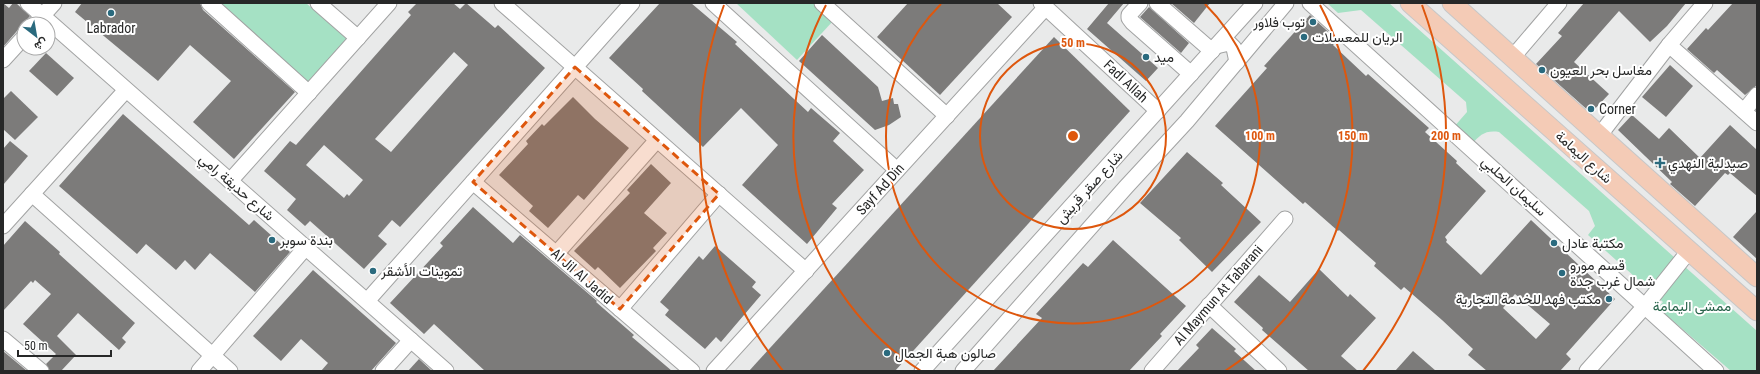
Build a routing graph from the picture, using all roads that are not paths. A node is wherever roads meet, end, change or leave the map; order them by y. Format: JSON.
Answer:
{"nodes":[{"id":1,"x":28,"y":3,"type":"edge"},
{"id":2,"x":54,"y":3,"type":"edge"},
{"id":3,"x":209,"y":3,"type":"edge"},
{"id":4,"x":318,"y":3,"type":"edge"},
{"id":5,"x":389,"y":3,"type":"edge"},
{"id":6,"x":502,"y":3,"type":"edge"},
{"id":7,"x":632,"y":3,"type":"edge"},
{"id":8,"x":713,"y":3,"type":"edge"},
{"id":9,"x":822,"y":3,"type":"edge"},
{"id":10,"x":1140,"y":3,"type":"edge"},
{"id":11,"x":1157,"y":3,"type":"edge"},
{"id":12,"x":1255,"y":3,"type":"edge"},
{"id":13,"x":1286,"y":3,"type":"edge"},
{"id":14,"x":1310,"y":3,"type":"edge"},
{"id":15,"x":1410,"y":3,"type":"edge"},
{"id":16,"x":1452,"y":3,"type":"edge"},
{"id":17,"x":1559,"y":3,"type":"edge"},
{"id":18,"x":1705,"y":3,"type":"edge"},
{"id":19,"x":1044,"y":5,"type":"edge"},
{"id":20,"x":36,"y":16,"type":"edge"},
{"id":21,"x":43,"y":16,"type":"edge"},
{"id":22,"x":1236,"y":24,"type":"junction"},
{"id":23,"x":56,"y":34,"type":"edge"},
{"id":24,"x":358,"y":38,"type":"junction"},
{"id":25,"x":1258,"y":38,"type":"junction"},
{"id":26,"x":1669,"y":45,"type":"junction"},
{"id":27,"x":16,"y":46,"type":"edge"},
{"id":28,"x":1214,"y":49,"type":"junction"},
{"id":29,"x":1512,"y":58,"type":"junction"},
{"id":30,"x":3,"y":60,"type":"edge"},
{"id":31,"x":1237,"y":62,"type":"junction"},
{"id":32,"x":575,"y":67,"type":"junction"},
{"id":33,"x":1192,"y":74,"type":"junction"},
{"id":34,"x":126,"y":90,"type":"junction"},
{"id":35,"x":309,"y":93,"type":"junction"},
{"id":36,"x":1757,"y":95,"type":"edge"},
{"id":37,"x":1158,"y":111,"type":"junction"},
{"id":38,"x":1744,"y":111,"type":"junction"},
{"id":39,"x":947,"y":116,"type":"junction"},
{"id":40,"x":1757,"y":123,"type":"edge"},
{"id":41,"x":1599,"y":136,"type":"junction"},
{"id":42,"x":657,"y":140,"type":"junction"},
{"id":43,"x":897,"y":170,"type":"junction"},
{"id":44,"x":230,"y":181,"type":"junction"},
{"id":45,"x":473,"y":182,"type":"junction"},
{"id":46,"x":32,"y":194,"type":"junction"},
{"id":47,"x":719,"y":194,"type":"junction"},
{"id":48,"x":1285,"y":219,"type":"dead end"},
{"id":49,"x":3,"y":226,"type":"edge"},
{"id":50,"x":306,"y":248,"type":"junction"},
{"id":51,"x":1689,"y":251,"type":"junction"},
{"id":52,"x":556,"y":254,"type":"junction"},
{"id":53,"x":806,"y":271,"type":"junction"},
{"id":54,"x":1757,"y":277,"type":"edge"},
{"id":55,"x":367,"y":301,"type":"junction"},
{"id":56,"x":1209,"y":305,"type":"junction"},
{"id":57,"x":1646,"y":305,"type":"junction"},
{"id":58,"x":620,"y":309,"type":"junction"},
{"id":59,"x":1757,"y":312,"type":"edge"},
{"id":60,"x":3,"y":339,"type":"edge"},
{"id":61,"x":411,"y":340,"type":"junction"},
{"id":62,"x":212,"y":355,"type":"junction"},
{"id":63,"x":41,"y":371,"type":"edge"},
{"id":64,"x":199,"y":371,"type":"edge"},
{"id":65,"x":230,"y":371,"type":"edge"},
{"id":66,"x":383,"y":371,"type":"edge"},
{"id":67,"x":446,"y":371,"type":"edge"},
{"id":68,"x":692,"y":371,"type":"edge"},
{"id":69,"x":714,"y":371,"type":"edge"},
{"id":70,"x":922,"y":371,"type":"edge"},
{"id":71,"x":963,"y":371,"type":"edge"},
{"id":72,"x":1152,"y":371,"type":"edge"},
{"id":73,"x":1279,"y":371,"type":"edge"},
{"id":74,"x":1588,"y":371,"type":"edge"},
{"id":75,"x":1716,"y":371,"type":"edge"}],
"edges":[{"from":1,"to":20,"type":"street","name":"شارع حديقة رامي"},
{"from":2,"to":21,"type":"street"},
{"from":3,"to":35,"type":"street"},
{"from":4,"to":24,"type":"street"},
{"from":5,"to":24,"type":"street"},
{"from":6,"to":32,"type":"street"},
{"from":7,"to":32,"type":"street"},
{"from":8,"to":43,"type":"street"},
{"from":9,"to":39,"type":"street"},
{"from":10,"to":33,"type":"street"},
{"from":11,"to":28,"type":"street"},
{"from":12,"to":22,"type":"street","name":"شارع صقر قريش"},
{"from":13,"to":25,"type":"street","name":"شارع صقر قريش"},
{"from":14,"to":57,"type":"street","name":"سليمان الحلبي"},
{"from":15,"to":51,"type":"main road","name":"شارع اليمامة"},
{"from":16,"to":29,"type":"main road","name":"شارع اليمامة"},
{"from":17,"to":29,"type":"street"},
{"from":18,"to":26,"type":"street"},
{"from":19,"to":37,"type":"street","name":"Fadl Allah"},
{"from":19,"to":39,"type":"street","name":"Sayf Ad Din"},
{"from":22,"to":25,"type":"street"},
{"from":22,"to":28,"type":"street","name":"شارع صقر قريش"},
{"from":23,"to":34,"type":"street","name":"شارع حديقة رامي"},
{"from":24,"to":35,"type":"street"},
{"from":25,"to":31,"type":"street","name":"شارع صقر قريش"},
{"from":26,"to":38,"type":"street"},
{"from":26,"to":41,"type":"street"},
{"from":27,"to":30,"type":"street"},
{"from":28,"to":31,"type":"street"},
{"from":28,"to":33,"type":"street","name":"شارع صقر قريش"},
{"from":29,"to":41,"type":"main road","name":"شارع اليمامة"},
{"from":31,"to":71,"type":"street","name":"شارع صقر قريش"},
{"from":32,"to":42,"type":"street"},
{"from":32,"to":45,"type":"street"},
{"from":33,"to":37,"type":"street","name":"شارع صقر قريش"},
{"from":34,"to":44,"type":"street","name":"شارع حديقة رامي"},
{"from":34,"to":46,"type":"street"},
{"from":35,"to":44,"type":"street"},
{"from":36,"to":38,"type":"street"},
{"from":37,"to":70,"type":"street","name":"شارع صقر قريش"},
{"from":38,"to":40,"type":"street"},
{"from":39,"to":43,"type":"street","name":"Sayf Ad Din"},
{"from":41,"to":54,"type":"main road","name":"شارع اليمامة"},
{"from":42,"to":47,"type":"street"},
{"from":42,"to":52,"type":"street"},
{"from":43,"to":53,"type":"street","name":"Sayf Ad Din"},
{"from":44,"to":50,"type":"street","name":"شارع حديقة رامي"},
{"from":45,"to":52,"type":"street","name":"Al Jil Al Jadid"},
{"from":45,"to":55,"type":"street"},
{"from":46,"to":49,"type":"street"},
{"from":46,"to":62,"type":"street"},
{"from":47,"to":53,"type":"street"},
{"from":47,"to":58,"type":"street"},
{"from":48,"to":56,"type":"street","name":"Al Maymun At Tabarani"},
{"from":50,"to":55,"type":"street","name":"شارع حديقة رامي"},
{"from":50,"to":62,"type":"street"},
{"from":51,"to":57,"type":"street"},
{"from":51,"to":59,"type":"main road","name":"شارع اليمامة"},
{"from":52,"to":58,"type":"street","name":"Al Jil Al Jadid"},
{"from":53,"to":69,"type":"street","name":"Sayf Ad Din"},
{"from":55,"to":61,"type":"street","name":"شارع حديقة رامي"},
{"from":56,"to":72,"type":"street","name":"Al Maymun At Tabarani"},
{"from":56,"to":73,"type":"street"},
{"from":57,"to":74,"type":"street"},
{"from":57,"to":75,"type":"street","name":"سليمان الحلبي"},
{"from":58,"to":68,"type":"street","name":"Al Jil Al Jadid"},
{"from":60,"to":63,"type":"street"},
{"from":61,"to":66,"type":"street"},
{"from":61,"to":67,"type":"street","name":"شارع حديقة رامي"},
{"from":62,"to":64,"type":"street"},
{"from":62,"to":65,"type":"street"}]}
